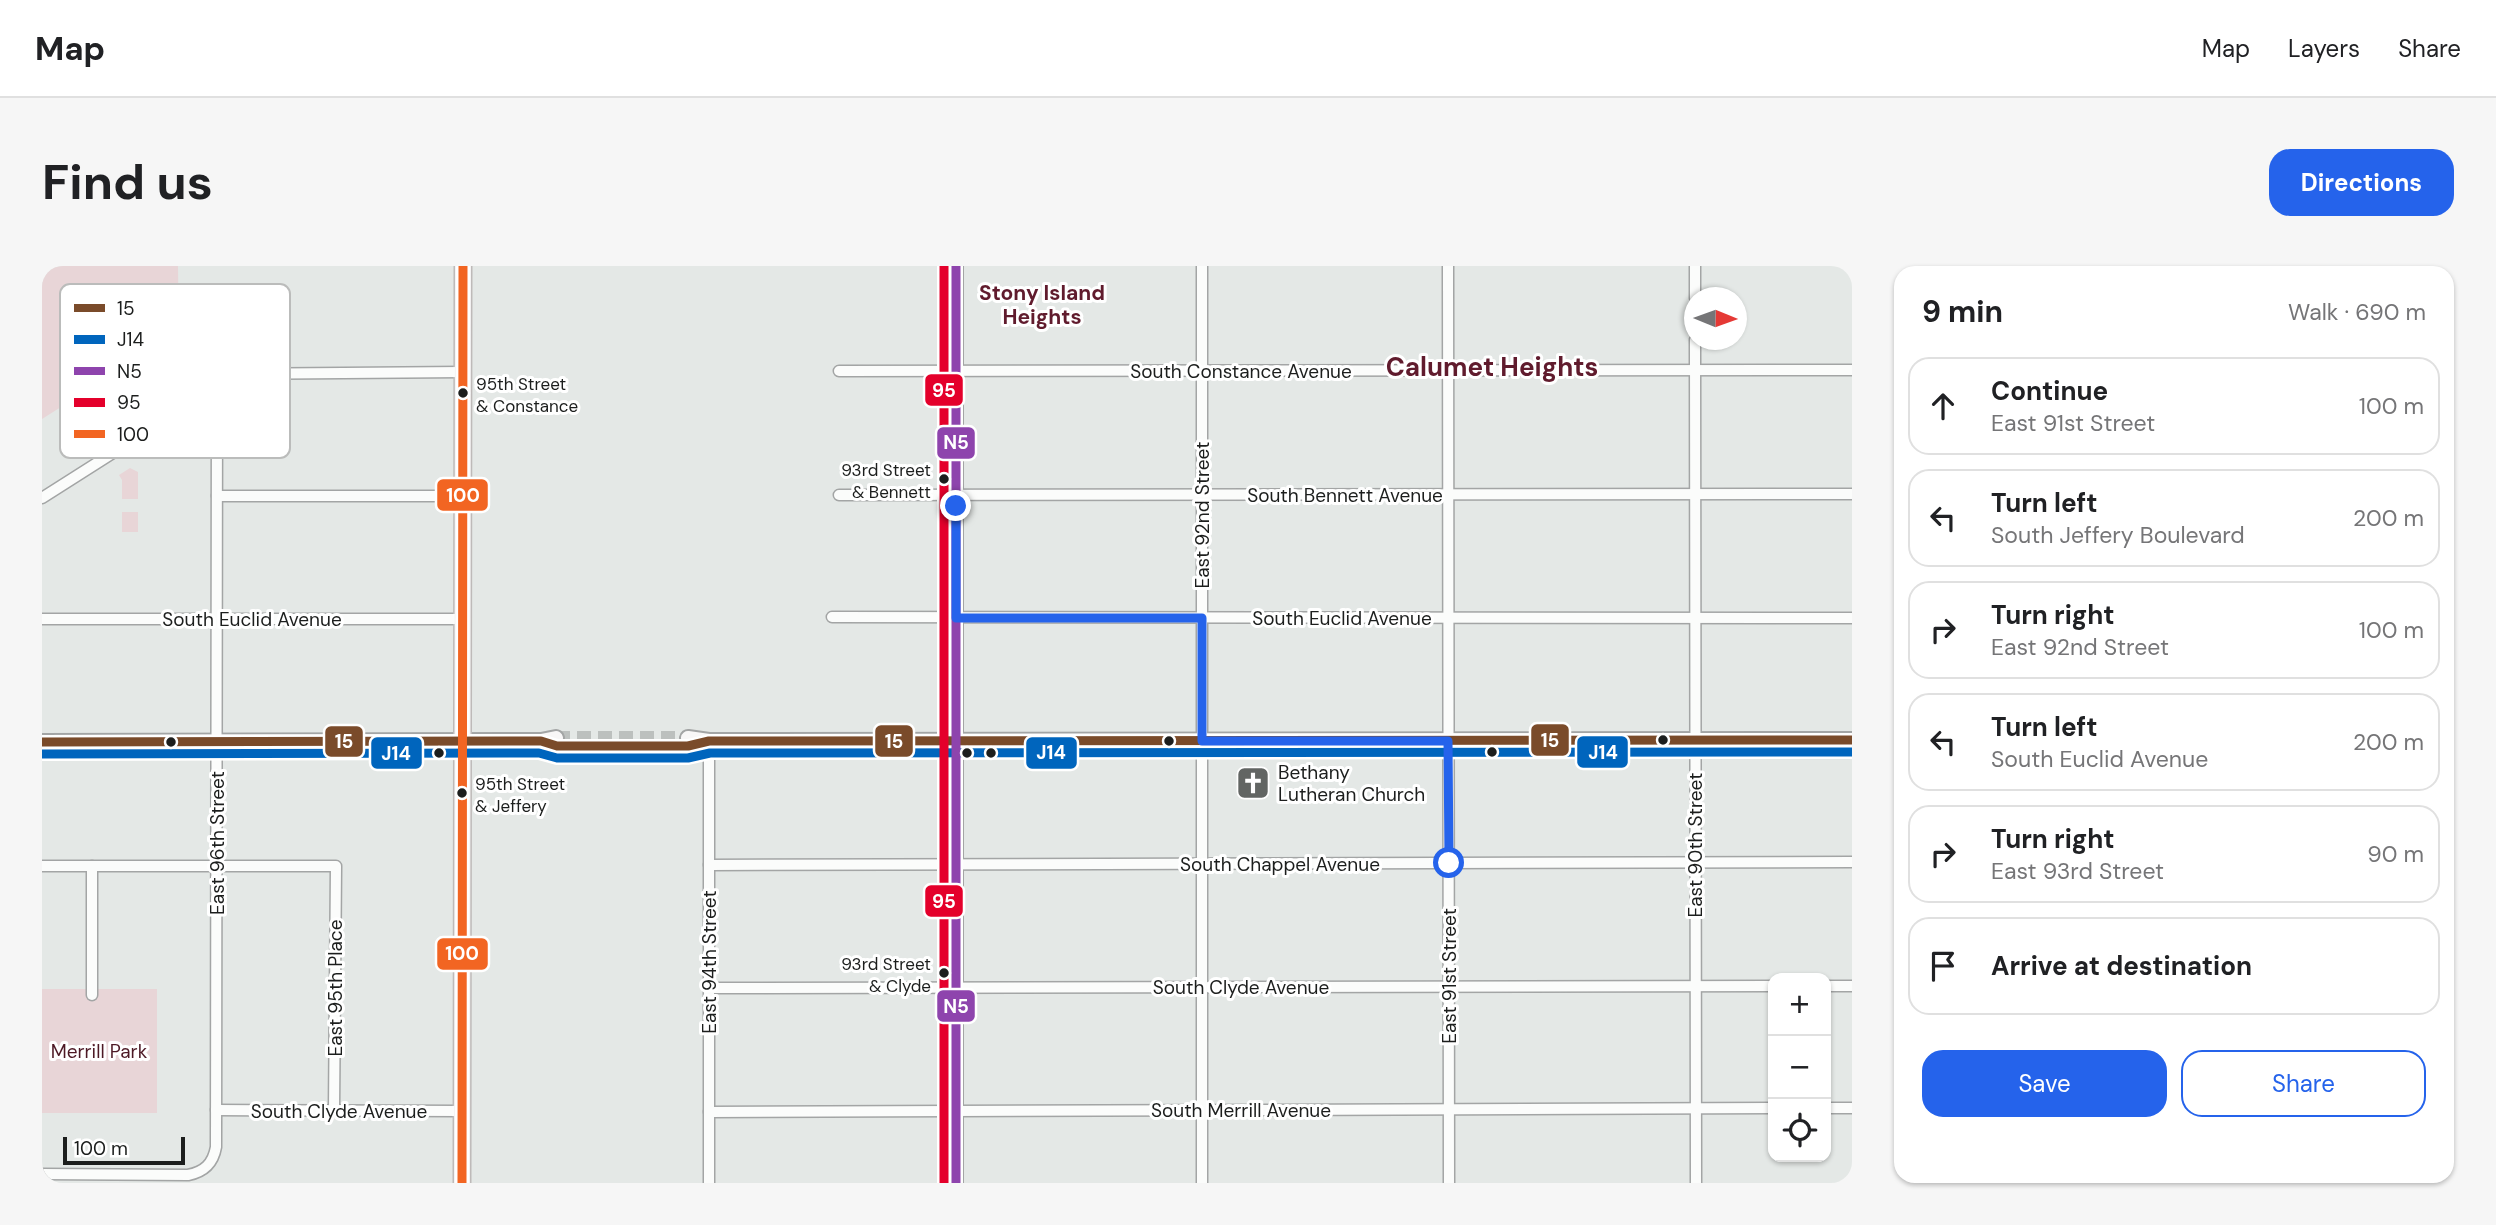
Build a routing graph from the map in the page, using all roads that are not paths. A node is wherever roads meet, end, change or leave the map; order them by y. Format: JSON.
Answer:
{"nodes":[{"id":1,"x":463,"y":266,"type":"edge"},
{"id":2,"x":956,"y":266,"type":"edge"},
{"id":3,"x":1202,"y":266,"type":"edge"},
{"id":4,"x":1448,"y":266,"type":"edge"},
{"id":5,"x":1695,"y":266,"type":"edge"},
{"id":6,"x":1695,"y":287,"type":"edge"},
{"id":7,"x":1695,"y":350,"type":"edge"},
{"id":8,"x":1448,"y":370,"type":"junction"},
{"id":9,"x":1695,"y":370,"type":"junction"},
{"id":10,"x":1852,"y":370,"type":"edge"},
{"id":11,"x":839,"y":371,"type":"dead end"},
{"id":12,"x":956,"y":371,"type":"junction"},
{"id":13,"x":1202,"y":371,"type":"junction"},
{"id":14,"x":290,"y":372,"type":"edge"},
{"id":15,"x":463,"y":372,"type":"junction"},
{"id":16,"x":104,"y":458,"type":"edge"},
{"id":17,"x":217,"y":458,"type":"edge"},
{"id":18,"x":1695,"y":494,"type":"junction"},
{"id":19,"x":1852,"y":494,"type":"edge"},
{"id":20,"x":839,"y":495,"type":"dead end"},
{"id":21,"x":956,"y":495,"type":"junction"},
{"id":22,"x":1202,"y":495,"type":"junction"},
{"id":23,"x":1448,"y":495,"type":"junction"},
{"id":24,"x":217,"y":496,"type":"junction"},
{"id":25,"x":463,"y":496,"type":"junction"},
{"id":26,"x":42,"y":498,"type":"edge"},
{"id":27,"x":832,"y":617,"type":"dead end"},
{"id":28,"x":1448,"y":617,"type":"junction"},
{"id":29,"x":1695,"y":617,"type":"junction"},
{"id":30,"x":956,"y":618,"type":"junction"},
{"id":31,"x":1202,"y":618,"type":"junction"},
{"id":32,"x":1852,"y":618,"type":"edge"},
{"id":33,"x":217,"y":619,"type":"junction"},
{"id":34,"x":463,"y":619,"type":"junction"},
{"id":35,"x":42,"y":620,"type":"edge"},
{"id":36,"x":1695,"y":740,"type":"junction"},
{"id":37,"x":1852,"y":740,"type":"edge"},
{"id":38,"x":42,"y":741,"type":"edge"},
{"id":39,"x":217,"y":741,"type":"junction"},
{"id":40,"x":462,"y":741,"type":"junction"},
{"id":41,"x":709,"y":741,"type":"junction"},
{"id":42,"x":956,"y":741,"type":"junction"},
{"id":43,"x":1202,"y":741,"type":"junction"},
{"id":44,"x":1448,"y":741,"type":"junction"},
{"id":45,"x":556,"y":742,"type":"tunnel mouth"},
{"id":46,"x":688,"y":742,"type":"tunnel mouth"},
{"id":47,"x":1852,"y":862,"type":"edge"},
{"id":48,"x":1449,"y":863,"type":"junction"},
{"id":49,"x":1695,"y":863,"type":"junction"},
{"id":50,"x":956,"y":864,"type":"junction"},
{"id":51,"x":1202,"y":864,"type":"junction"},
{"id":52,"x":709,"y":865,"type":"junction"},
{"id":53,"x":42,"y":866,"type":"edge"},
{"id":54,"x":92,"y":866,"type":"junction"},
{"id":55,"x":216,"y":866,"type":"junction"},
{"id":56,"x":1695,"y":986,"type":"junction"},
{"id":57,"x":1768,"y":986,"type":"edge"},
{"id":58,"x":1831,"y":986,"type":"edge"},
{"id":59,"x":1852,"y":986,"type":"edge"},
{"id":60,"x":1202,"y":987,"type":"junction"},
{"id":61,"x":1449,"y":987,"type":"junction"},
{"id":62,"x":709,"y":988,"type":"junction"},
{"id":63,"x":956,"y":988,"type":"junction"},
{"id":64,"x":92,"y":995,"type":"dead end"},
{"id":65,"x":1768,"y":1108,"type":"edge"},
{"id":66,"x":1831,"y":1108,"type":"edge"},
{"id":67,"x":1852,"y":1108,"type":"edge"},
{"id":68,"x":1449,"y":1109,"type":"junction"},
{"id":69,"x":1696,"y":1109,"type":"junction"},
{"id":70,"x":216,"y":1110,"type":"junction"},
{"id":71,"x":1202,"y":1110,"type":"junction"},
{"id":72,"x":334,"y":1111,"type":"junction"},
{"id":73,"x":462,"y":1111,"type":"junction"},
{"id":74,"x":956,"y":1111,"type":"junction"},
{"id":75,"x":709,"y":1112,"type":"junction"},
{"id":76,"x":42,"y":1174,"type":"edge"},
{"id":77,"x":462,"y":1183,"type":"edge"},
{"id":78,"x":709,"y":1183,"type":"edge"},
{"id":79,"x":956,"y":1183,"type":"edge"},
{"id":80,"x":1202,"y":1183,"type":"edge"},
{"id":81,"x":1449,"y":1183,"type":"edge"},
{"id":82,"x":1696,"y":1183,"type":"edge"}],
"edges":[{"from":1,"to":15,"type":"main road"},
{"from":2,"to":12,"type":"street"},
{"from":3,"to":13,"type":"street","name":"East 92nd Street"},
{"from":4,"to":8,"type":"street","name":"East 91st Street"},
{"from":5,"to":6,"type":"street"},
{"from":7,"to":9,"type":"street","name":"East 90th Street"},
{"from":8,"to":9,"type":"street","name":"South Constance Avenue"},
{"from":8,"to":13,"type":"street","name":"South Constance Avenue"},
{"from":8,"to":23,"type":"street","name":"East 91st Street"},
{"from":9,"to":10,"type":"street","name":"South Constance Avenue"},
{"from":9,"to":18,"type":"street","name":"East 90th Street"},
{"from":11,"to":12,"type":"street","name":"South Constance Avenue"},
{"from":12,"to":13,"type":"street","name":"South Constance Avenue"},
{"from":12,"to":21,"type":"street"},
{"from":13,"to":22,"type":"street","name":"East 92nd Street"},
{"from":14,"to":15,"type":"street"},
{"from":15,"to":25,"type":"main road"},
{"from":16,"to":26,"type":"street"},
{"from":17,"to":24,"type":"street","name":"East 96th Street"},
{"from":18,"to":19,"type":"street","name":"South Bennett Avenue"},
{"from":18,"to":23,"type":"street","name":"South Bennett Avenue"},
{"from":18,"to":29,"type":"street","name":"East 90th Street"},
{"from":20,"to":21,"type":"street","name":"South Bennett Avenue"},
{"from":21,"to":22,"type":"street","name":"South Bennett Avenue"},
{"from":21,"to":30,"type":"street"},
{"from":22,"to":23,"type":"street","name":"South Bennett Avenue"},
{"from":22,"to":31,"type":"street","name":"East 92nd Street"},
{"from":23,"to":28,"type":"street","name":"East 91st Street"},
{"from":24,"to":25,"type":"street"},
{"from":24,"to":33,"type":"street","name":"East 96th Street"},
{"from":25,"to":34,"type":"main road"},
{"from":27,"to":30,"type":"street","name":"South Euclid Avenue"},
{"from":28,"to":29,"type":"street","name":"South Euclid Avenue"},
{"from":28,"to":31,"type":"street","name":"South Euclid Avenue"},
{"from":28,"to":44,"type":"street","name":"East 91st Street"},
{"from":29,"to":32,"type":"street","name":"South Euclid Avenue"},
{"from":29,"to":36,"type":"street","name":"East 90th Street"},
{"from":30,"to":31,"type":"street","name":"South Euclid Avenue"},
{"from":30,"to":42,"type":"street"},
{"from":31,"to":43,"type":"street","name":"East 92nd Street"},
{"from":33,"to":34,"type":"street","name":"South Euclid Avenue"},
{"from":33,"to":35,"type":"street","name":"South Euclid Avenue"},
{"from":33,"to":39,"type":"street","name":"East 96th Street"},
{"from":34,"to":40,"type":"main road"},
{"from":36,"to":37,"type":"main road"},
{"from":36,"to":44,"type":"main road"},
{"from":36,"to":49,"type":"street","name":"East 90th Street"},
{"from":38,"to":39,"type":"main road"},
{"from":39,"to":40,"type":"main road"},
{"from":39,"to":55,"type":"street","name":"East 96th Street"},
{"from":40,"to":45,"type":"main road"},
{"from":40,"to":73,"type":"main road"},
{"from":41,"to":42,"type":"main road"},
{"from":41,"to":46,"type":"main road"},
{"from":41,"to":52,"type":"street","name":"East 94th Street"},
{"from":42,"to":43,"type":"main road"},
{"from":42,"to":50,"type":"street"},
{"from":43,"to":44,"type":"main road"},
{"from":43,"to":51,"type":"street","name":"East 92nd Street"},
{"from":44,"to":48,"type":"street","name":"East 91st Street"},
{"from":47,"to":49,"type":"street","name":"South Chappel Avenue"},
{"from":48,"to":49,"type":"street","name":"South Chappel Avenue"},
{"from":48,"to":51,"type":"street","name":"South Chappel Avenue"},
{"from":48,"to":61,"type":"street","name":"East 91st Street"},
{"from":49,"to":56,"type":"street","name":"East 90th Street"},
{"from":50,"to":51,"type":"street","name":"South Chappel Avenue"},
{"from":50,"to":52,"type":"street","name":"South Chappel Avenue"},
{"from":50,"to":63,"type":"street"},
{"from":51,"to":60,"type":"street","name":"East 92nd Street"},
{"from":52,"to":62,"type":"street","name":"East 94th Street"},
{"from":53,"to":54,"type":"street"},
{"from":54,"to":55,"type":"street"},
{"from":54,"to":64,"type":"street"},
{"from":55,"to":70,"type":"street","name":"East 96th Street"},
{"from":55,"to":72,"type":"street","name":"East 95th Place"},
{"from":56,"to":57,"type":"street","name":"South Clyde Avenue"},
{"from":56,"to":61,"type":"street","name":"South Clyde Avenue"},
{"from":56,"to":69,"type":"street","name":"East 90th Street"},
{"from":58,"to":59,"type":"street"},
{"from":60,"to":61,"type":"street","name":"South Clyde Avenue"},
{"from":60,"to":63,"type":"street","name":"South Clyde Avenue"},
{"from":60,"to":71,"type":"street","name":"East 92nd Street"},
{"from":61,"to":68,"type":"street","name":"East 91st Street"},
{"from":62,"to":63,"type":"street","name":"South Clyde Avenue"},
{"from":62,"to":75,"type":"street","name":"East 94th Street"},
{"from":63,"to":74,"type":"street"},
{"from":65,"to":69,"type":"street","name":"South Merrill Avenue"},
{"from":66,"to":67,"type":"street"},
{"from":68,"to":69,"type":"street","name":"South Merrill Avenue"},
{"from":68,"to":71,"type":"street","name":"South Merrill Avenue"},
{"from":68,"to":81,"type":"street","name":"East 91st Street"},
{"from":69,"to":82,"type":"street","name":"East 90th Street"},
{"from":70,"to":72,"type":"street","name":"South Clyde Avenue"},
{"from":70,"to":76,"type":"street","name":"East 96th Street"},
{"from":71,"to":74,"type":"street","name":"South Merrill Avenue"},
{"from":71,"to":80,"type":"street","name":"East 92nd Street"},
{"from":72,"to":73,"type":"street","name":"South Clyde Avenue"},
{"from":73,"to":77,"type":"main road"},
{"from":74,"to":75,"type":"street","name":"South Merrill Avenue"},
{"from":74,"to":79,"type":"street"},
{"from":75,"to":78,"type":"street","name":"East 94th Street"}]}
